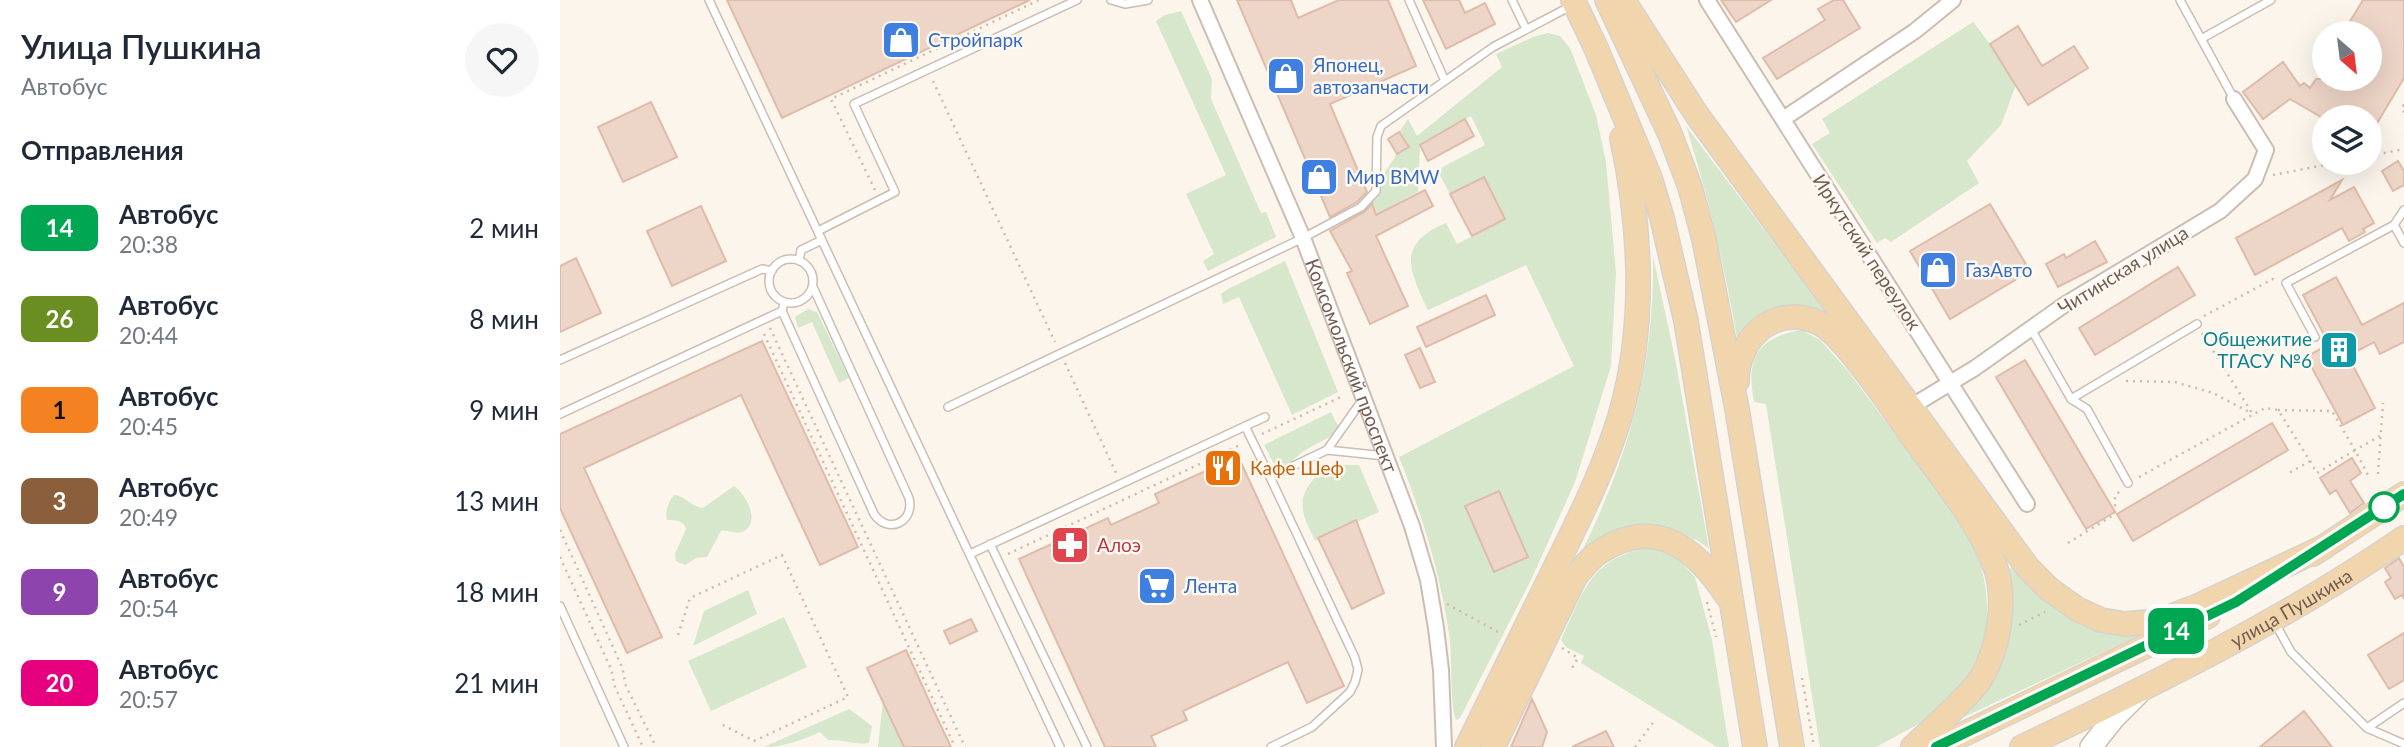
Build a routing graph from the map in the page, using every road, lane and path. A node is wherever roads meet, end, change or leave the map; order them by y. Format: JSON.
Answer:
{"nodes":[{"id":1,"x":709,"y":0,"type":"edge"},
{"id":2,"x":1077,"y":0,"type":"edge"},
{"id":3,"x":1113,"y":0,"type":"edge"},
{"id":4,"x":1148,"y":0,"type":"edge"},
{"id":5,"x":1200,"y":0,"type":"edge"},
{"id":6,"x":1409,"y":0,"type":"edge"},
{"id":7,"x":1512,"y":0,"type":"edge"},
{"id":8,"x":1607,"y":0,"type":"edge"},
{"id":9,"x":1623,"y":0,"type":"edge"},
{"id":10,"x":1707,"y":0,"type":"edge"},
{"id":11,"x":1953,"y":0,"type":"edge"},
{"id":12,"x":2180,"y":0,"type":"edge"},
{"id":13,"x":2271,"y":0,"type":"edge"},
{"id":14,"x":1574,"y":2,"type":"edge"},
{"id":15,"x":1526,"y":29,"type":"junction"},
{"id":16,"x":2201,"y":39,"type":"junction"},
{"id":17,"x":1596,"y":48,"type":"junction"},
{"id":18,"x":921,"y":56,"type":"dead end"},
{"id":19,"x":927,"y":69,"type":"junction"},
{"id":20,"x":1445,"y":81,"type":"junction"},
{"id":21,"x":2234,"y":99,"type":"joint"},
{"id":22,"x":2404,"y":104,"type":"edge"},
{"id":23,"x":2404,"y":113,"type":"edge"},
{"id":24,"x":1783,"y":119,"type":"junction"},
{"id":25,"x":2404,"y":149,"type":"edge"},
{"id":26,"x":2382,"y":154,"type":"edge"},
{"id":27,"x":2312,"y":168,"type":"edge"},
{"id":28,"x":2255,"y":179,"type":"junction"},
{"id":29,"x":2404,"y":210,"type":"edge"},
{"id":30,"x":2394,"y":225,"type":"junction"},
{"id":31,"x":818,"y":231,"type":"junction"},
{"id":32,"x":1303,"y":238,"type":"junction"},
{"id":33,"x":822,"y":240,"type":"junction"},
{"id":34,"x":2404,"y":243,"type":"edge"},
{"id":35,"x":799,"y":261,"type":"junction"},
{"id":36,"x":772,"y":271,"type":"junction"},
{"id":37,"x":2286,"y":283,"type":"junction"},
{"id":38,"x":813,"y":287,"type":"junction"},
{"id":39,"x":783,"y":307,"type":"junction"},
{"id":40,"x":766,"y":318,"type":"junction"},
{"id":41,"x":2197,"y":324,"type":"junction"},
{"id":42,"x":2032,"y":329,"type":"junction"},
{"id":43,"x":764,"y":334,"type":"dead end"},
{"id":44,"x":2315,"y":337,"type":"dead end"},
{"id":45,"x":1060,"y":354,"type":"junction"},
{"id":46,"x":560,"y":360,"type":"edge"},
{"id":47,"x":2115,"y":373,"type":"junction"},
{"id":48,"x":1951,"y":383,"type":"junction"},
{"id":49,"x":1343,"y":396,"type":"dead end"},
{"id":50,"x":1364,"y":398,"type":"junction"},
{"id":51,"x":2071,"y":399,"type":"junction"},
{"id":52,"x":2384,"y":403,"type":"dead end"},
{"id":53,"x":948,"y":407,"type":"dead end"},
{"id":54,"x":1737,"y":409,"type":"junction"},
{"id":55,"x":2278,"y":410,"type":"junction"},
{"id":56,"x":1904,"y":411,"type":"junction"},
{"id":57,"x":2252,"y":413,"type":"junction"},
{"id":58,"x":560,"y":414,"type":"edge"},
{"id":59,"x":1265,"y":417,"type":"dead end"},
{"id":60,"x":1245,"y":426,"type":"junction"},
{"id":61,"x":1262,"y":434,"type":"dead end"},
{"id":62,"x":2380,"y":436,"type":"junction"},
{"id":63,"x":1242,"y":444,"type":"dead end"},
{"id":64,"x":1327,"y":450,"type":"junction"},
{"id":65,"x":2355,"y":450,"type":"junction"},
{"id":66,"x":1386,"y":456,"type":"junction"},
{"id":67,"x":2309,"y":461,"type":"junction"},
{"id":68,"x":2289,"y":473,"type":"dead end"},
{"id":69,"x":2378,"y":474,"type":"dead end"},
{"id":70,"x":1270,"y":477,"type":"junction"},
{"id":71,"x":2370,"y":479,"type":"dead end"},
{"id":72,"x":2128,"y":483,"type":"junction"},
{"id":73,"x":1121,"y":484,"type":"junction"},
{"id":74,"x":2404,"y":494,"type":"edge"},
{"id":75,"x":2027,"y":504,"type":"dead end"},
{"id":76,"x":560,"y":530,"type":"edge"},
{"id":77,"x":2404,"y":538,"type":"edge"},
{"id":78,"x":2068,"y":543,"type":"dead end"},
{"id":79,"x":990,"y":544,"type":"junction"},
{"id":80,"x":2324,"y":547,"type":"junction"},
{"id":81,"x":970,"y":554,"type":"junction"},
{"id":82,"x":560,"y":557,"type":"edge"},
{"id":83,"x":997,"y":559,"type":"junction"},
{"id":84,"x":1430,"y":594,"type":"junction"},
{"id":85,"x":1730,"y":602,"type":"junction"},
{"id":86,"x":1707,"y":603,"type":"dead end"},
{"id":87,"x":560,"y":606,"type":"edge"},
{"id":88,"x":2053,"y":607,"type":"dead end"},
{"id":89,"x":2273,"y":619,"type":"junction"},
{"id":90,"x":2010,"y":629,"type":"dead end"},
{"id":91,"x":1726,"y":634,"type":"junction"},
{"id":92,"x":678,"y":635,"type":"dead end"},
{"id":93,"x":1518,"y":644,"type":"junction"},
{"id":94,"x":1559,"y":644,"type":"dead end"},
{"id":95,"x":1572,"y":668,"type":"dead end"},
{"id":96,"x":2145,"y":687,"type":"junction"},
{"id":97,"x":2404,"y":703,"type":"edge"},
{"id":98,"x":1655,"y":720,"type":"dead end"},
{"id":99,"x":721,"y":724,"type":"dead end"},
{"id":100,"x":2367,"y":728,"type":"junction"},
{"id":101,"x":2404,"y":744,"type":"edge"},
{"id":102,"x":624,"y":747,"type":"edge"},
{"id":103,"x":643,"y":747,"type":"edge"},
{"id":104,"x":656,"y":747,"type":"edge"},
{"id":105,"x":956,"y":747,"type":"edge"},
{"id":106,"x":965,"y":747,"type":"edge"},
{"id":107,"x":1060,"y":747,"type":"edge"},
{"id":108,"x":1087,"y":747,"type":"edge"},
{"id":109,"x":1271,"y":747,"type":"edge"},
{"id":110,"x":1444,"y":747,"type":"edge"},
{"id":111,"x":1467,"y":747,"type":"edge"},
{"id":112,"x":1493,"y":747,"type":"edge"},
{"id":113,"x":1635,"y":747,"type":"edge"},
{"id":114,"x":1755,"y":747,"type":"edge"},
{"id":115,"x":1792,"y":747,"type":"edge"},
{"id":116,"x":1913,"y":747,"type":"edge"},
{"id":117,"x":1937,"y":747,"type":"edge"},
{"id":118,"x":2022,"y":747,"type":"edge"},
{"id":119,"x":2091,"y":747,"type":"edge"}],
"edges":[{"from":1,"to":31,"type":"lane"},
{"from":2,"to":19,"type":"lane"},
{"from":3,"to":4,"type":"lane"},
{"from":5,"to":32,"type":"street","name":"Комсомольский проспект"},
{"from":6,"to":20,"type":"lane"},
{"from":7,"to":15,"type":"lane"},
{"from":8,"to":54,"type":"main road"},
{"from":9,"to":56,"type":"main road"},
{"from":10,"to":24,"type":"street","name":"Иркутский переулок"},
{"from":11,"to":24,"type":"street"},
{"from":12,"to":16,"type":"lane"},
{"from":13,"to":16,"type":"lane"},
{"from":14,"to":15,"type":"lane"},
{"from":14,"to":17,"type":"main road"},
{"from":15,"to":20,"type":"lane"},
{"from":16,"to":21,"type":"lane"},
{"from":17,"to":85,"type":"main road"},
{"from":17,"to":93,"type":"main road"},
{"from":18,"to":19,"type":"path"},
{"from":19,"to":31,"type":"lane"},
{"from":19,"to":45,"type":"path"},
{"from":20,"to":32,"type":"lane"},
{"from":21,"to":28,"type":"street"},
{"from":22,"to":23,"type":"path"},
{"from":24,"to":48,"type":"street","name":"Иркутский переулок"},
{"from":25,"to":26,"type":"path"},
{"from":27,"to":28,"type":"path"},
{"from":28,"to":42,"type":"street","name":"Читинская улица"},
{"from":29,"to":30,"type":"lane"},
{"from":30,"to":34,"type":"lane"},
{"from":30,"to":37,"type":"lane"},
{"from":31,"to":33,"type":"lane"},
{"from":32,"to":45,"type":"lane"},
{"from":32,"to":50,"type":"street","name":"Комсомольский проспект"},
{"from":33,"to":35,"type":"lane"},
{"from":33,"to":81,"type":"lane"},
{"from":35,"to":36,"type":"lane"},
{"from":35,"to":38,"type":"lane"},
{"from":36,"to":39,"type":"lane"},
{"from":36,"to":46,"type":"lane"},
{"from":37,"to":41,"type":"path"},
{"from":37,"to":44,"type":"lane"},
{"from":38,"to":39,"type":"lane"},
{"from":38,"to":39,"type":"lane"},
{"from":39,"to":40,"type":"lane"},
{"from":40,"to":58,"type":"lane"},
{"from":40,"to":106,"type":"path"},
{"from":41,"to":47,"type":"lane"},
{"from":41,"to":57,"type":"path"},
{"from":42,"to":48,"type":"street","name":"Читинская улица"},
{"from":42,"to":51,"type":"lane"},
{"from":43,"to":105,"type":"path"},
{"from":45,"to":53,"type":"lane"},
{"from":45,"to":73,"type":"path"},
{"from":47,"to":51,"type":"lane"},
{"from":47,"to":57,"type":"path"},
{"from":48,"to":56,"type":"street","name":"Читинская улица"},
{"from":48,"to":75,"type":"street","name":"Иркутский переулок"},
{"from":49,"to":61,"type":"path"},
{"from":50,"to":64,"type":"lane"},
{"from":50,"to":66,"type":"street","name":"Комсомольский проспект"},
{"from":51,"to":72,"type":"lane"},
{"from":52,"to":62,"type":"path"},
{"from":54,"to":56,"type":"main road"},
{"from":54,"to":115,"type":"main road"},
{"from":55,"to":57,"type":"path"},
{"from":55,"to":65,"type":"path"},
{"from":55,"to":67,"type":"path"},
{"from":56,"to":80,"type":"main road"},
{"from":56,"to":116,"type":"main road"},
{"from":57,"to":72,"type":"path"},
{"from":59,"to":60,"type":"lane"},
{"from":60,"to":70,"type":"lane"},
{"from":60,"to":73,"type":"lane"},
{"from":62,"to":65,"type":"path"},
{"from":62,"to":69,"type":"path"},
{"from":63,"to":83,"type":"path"},
{"from":64,"to":66,"type":"lane"},
{"from":64,"to":70,"type":"lane"},
{"from":65,"to":67,"type":"path"},
{"from":65,"to":71,"type":"path"},
{"from":66,"to":84,"type":"street","name":"Комсомольский проспект"},
{"from":67,"to":68,"type":"path"},
{"from":70,"to":109,"type":"lane"},
{"from":72,"to":78,"type":"path"},
{"from":73,"to":79,"type":"lane"},
{"from":74,"to":80,"type":"main road","name":"улица Пушкина"},
{"from":76,"to":104,"type":"path"},
{"from":77,"to":89,"type":"main road","name":"улица Пушкина"},
{"from":79,"to":81,"type":"lane"},
{"from":79,"to":83,"type":"lane"},
{"from":80,"to":117,"type":"main road","name":"улица Пушкина"},
{"from":81,"to":107,"type":"lane"},
{"from":82,"to":103,"type":"path"},
{"from":83,"to":108,"type":"lane"},
{"from":84,"to":93,"type":"path"},
{"from":84,"to":110,"type":"street","name":"Комсомольский проспект"},
{"from":85,"to":91,"type":"main road"},
{"from":85,"to":112,"type":"main road"},
{"from":86,"to":91,"type":"path"},
{"from":87,"to":102,"type":"lane"},
{"from":88,"to":90,"type":"path"},
{"from":89,"to":96,"type":"main road","name":"улица Пушкина"},
{"from":89,"to":100,"type":"lane"},
{"from":91,"to":114,"type":"main road"},
{"from":92,"to":99,"type":"path"},
{"from":93,"to":111,"type":"main road"},
{"from":94,"to":95,"type":"path"},
{"from":96,"to":118,"type":"main road","name":"улица Пушкина"},
{"from":96,"to":119,"type":"main road"},
{"from":97,"to":100,"type":"lane"},
{"from":98,"to":113,"type":"path"},
{"from":100,"to":101,"type":"lane"}]}
